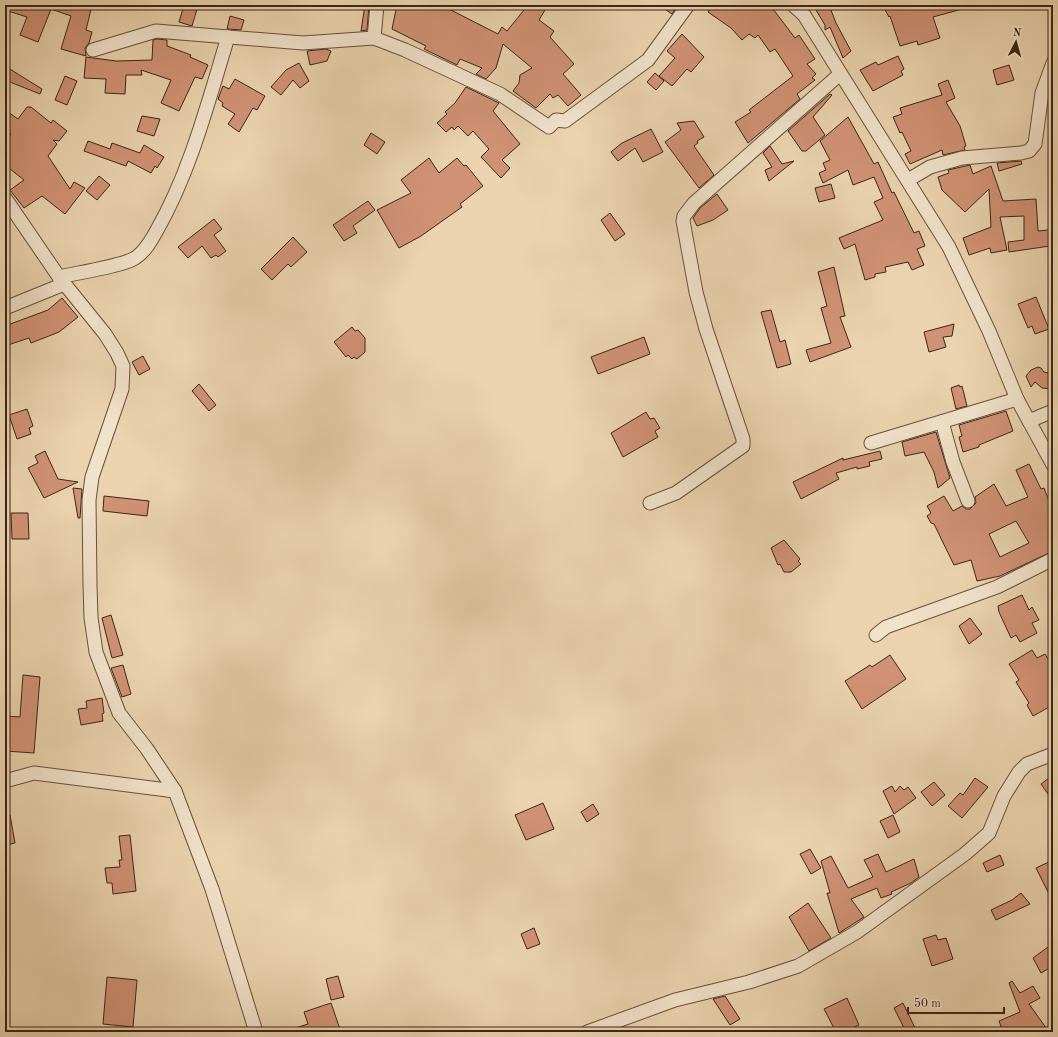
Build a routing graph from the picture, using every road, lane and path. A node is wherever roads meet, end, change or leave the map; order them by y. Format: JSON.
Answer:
{"nodes":[{"id":1,"x":377,"y":5,"type":"edge"},
{"id":2,"x":688,"y":5,"type":"edge"},
{"id":3,"x":793,"y":5,"type":"edge"},
{"id":4,"x":228,"y":36,"type":"junction"},
{"id":5,"x":374,"y":38,"type":"junction"},
{"id":6,"x":93,"y":50,"type":"dead end"},
{"id":7,"x":1053,"y":63,"type":"edge"},
{"id":8,"x":840,"y":74,"type":"junction"},
{"id":9,"x":908,"y":180,"type":"junction"},
{"id":10,"x":5,"y":198,"type":"edge"},
{"id":11,"x":61,"y":281,"type":"junction"},
{"id":12,"x":5,"y":308,"type":"edge"},
{"id":13,"x":1017,"y":399,"type":"junction"},
{"id":14,"x":1053,"y":411,"type":"edge"},
{"id":15,"x":1029,"y":421,"type":"junction"},
{"id":16,"x":942,"y":422,"type":"junction"},
{"id":17,"x":871,"y":443,"type":"dead end"},
{"id":18,"x":1053,"y":465,"type":"edge"},
{"id":19,"x":968,"y":501,"type":"dead end"},
{"id":20,"x":650,"y":503,"type":"dead end"},
{"id":21,"x":1053,"y":559,"type":"edge"},
{"id":22,"x":876,"y":635,"type":"dead end"},
{"id":23,"x":1053,"y":754,"type":"edge"},
{"id":24,"x":5,"y":781,"type":"edge"},
{"id":25,"x":175,"y":791,"type":"junction"},
{"id":26,"x":256,"y":1032,"type":"edge"},
{"id":27,"x":587,"y":1032,"type":"edge"}],
"edges":[{"from":1,"to":5,"type":"street"},
{"from":2,"to":5,"type":"street"},
{"from":3,"to":8,"type":"street"},
{"from":4,"to":5,"type":"street"},
{"from":4,"to":6,"type":"street"},
{"from":4,"to":11,"type":"street"},
{"from":7,"to":9,"type":"street"},
{"from":8,"to":9,"type":"street"},
{"from":8,"to":20,"type":"street"},
{"from":9,"to":13,"type":"street"},
{"from":10,"to":11,"type":"street"},
{"from":11,"to":12,"type":"street"},
{"from":11,"to":25,"type":"street"},
{"from":13,"to":15,"type":"street"},
{"from":13,"to":16,"type":"street"},
{"from":14,"to":15,"type":"street"},
{"from":15,"to":18,"type":"street"},
{"from":16,"to":17,"type":"street"},
{"from":16,"to":19,"type":"street"},
{"from":21,"to":22,"type":"street"},
{"from":23,"to":27,"type":"street"},
{"from":24,"to":25,"type":"street"},
{"from":25,"to":26,"type":"street"}]}
